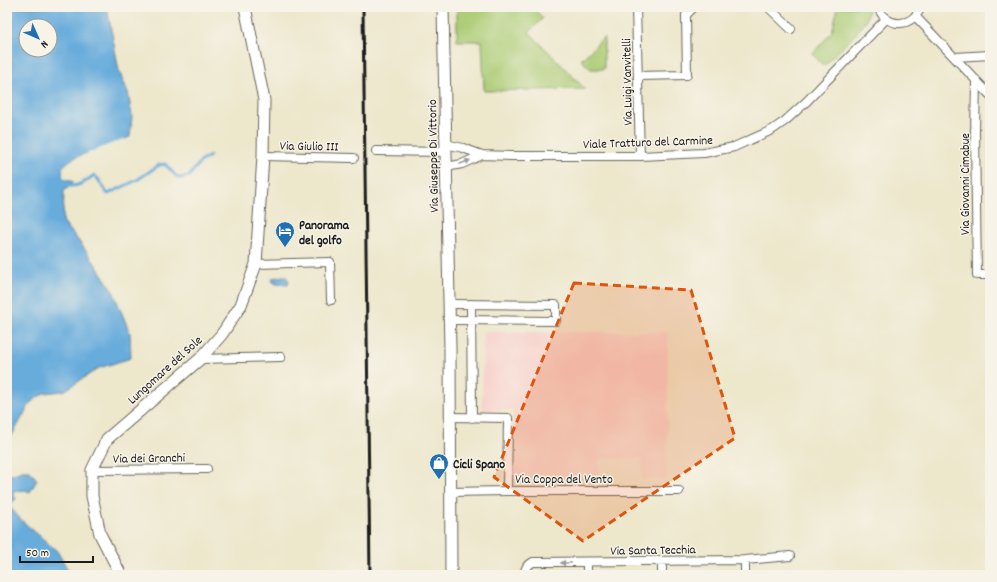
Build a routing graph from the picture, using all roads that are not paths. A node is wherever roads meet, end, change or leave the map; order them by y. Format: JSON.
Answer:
{"nodes":[{"id":1,"x":245,"y":7,"type":"edge"},
{"id":2,"x":443,"y":7,"type":"edge"},
{"id":3,"x":636,"y":7,"type":"edge"},
{"id":4,"x":694,"y":7,"type":"edge"},
{"id":5,"x":768,"y":7,"type":"edge"},
{"id":6,"x":878,"y":7,"type":"edge"},
{"id":7,"x":921,"y":7,"type":"edge"},
{"id":8,"x":916,"y":17,"type":"junction"},
{"id":9,"x":886,"y":19,"type":"junction"},
{"id":10,"x":791,"y":29,"type":"dead end"},
{"id":11,"x":990,"y":56,"type":"edge"},
{"id":12,"x":955,"y":57,"type":"junction"},
{"id":13,"x":638,"y":76,"type":"junction"},
{"id":14,"x":976,"y":80,"type":"junction"},
{"id":15,"x":990,"y":95,"type":"edge"},
{"id":16,"x":446,"y":148,"type":"junction"},
{"id":17,"x":376,"y":151,"type":"dead end"},
{"id":18,"x":482,"y":155,"type":"junction"},
{"id":19,"x":264,"y":156,"type":"junction"},
{"id":20,"x":640,"y":156,"type":"junction"},
{"id":21,"x":354,"y":158,"type":"dead end"},
{"id":22,"x":446,"y":167,"type":"junction"},
{"id":23,"x":256,"y":264,"type":"junction"},
{"id":24,"x":990,"y":275,"type":"edge"},
{"id":25,"x":331,"y":300,"type":"dead end"},
{"id":26,"x":449,"y":304,"type":"junction"},
{"id":27,"x":471,"y":304,"type":"junction"},
{"id":28,"x":449,"y":320,"type":"junction"},
{"id":29,"x":472,"y":321,"type":"junction"},
{"id":30,"x":281,"y":357,"type":"dead end"},
{"id":31,"x":200,"y":359,"type":"junction"},
{"id":32,"x":450,"y":417,"type":"junction"},
{"id":33,"x":472,"y":418,"type":"junction"},
{"id":34,"x":207,"y":469,"type":"dead end"},
{"id":35,"x":92,"y":470,"type":"junction"},
{"id":36,"x":507,"y":491,"type":"junction"},
{"id":37,"x":679,"y":491,"type":"dead end"},
{"id":38,"x":450,"y":492,"type":"junction"},
{"id":39,"x":790,"y":556,"type":"dead end"},
{"id":40,"x":745,"y":560,"type":"junction"},
{"id":41,"x":662,"y":561,"type":"junction"},
{"id":42,"x":587,"y":563,"type":"junction"},
{"id":43,"x":122,"y":575,"type":"edge"},
{"id":44,"x":451,"y":575,"type":"edge"},
{"id":45,"x":523,"y":575,"type":"edge"},
{"id":46,"x":587,"y":575,"type":"edge"},
{"id":47,"x":662,"y":575,"type":"edge"},
{"id":48,"x":745,"y":575,"type":"edge"}],
"edges":[{"from":1,"to":19,"type":"street","name":"Lungomare del Sole"},
{"from":2,"to":16,"type":"street","name":"Via Giuseppe Di Vittorio"},
{"from":3,"to":13,"type":"street","name":"Via Luigi Vanvitelli"},
{"from":4,"to":13,"type":"street"},
{"from":5,"to":10,"type":"street"},
{"from":6,"to":9,"type":"street"},
{"from":7,"to":8,"type":"street"},
{"from":8,"to":9,"type":"street"},
{"from":8,"to":12,"type":"street"},
{"from":9,"to":20,"type":"street","name":"Viale Tratturo del Carmine"},
{"from":11,"to":12,"type":"street"},
{"from":12,"to":14,"type":"street"},
{"from":13,"to":20,"type":"street","name":"Via Luigi Vanvitelli"},
{"from":14,"to":15,"type":"street"},
{"from":14,"to":24,"type":"street","name":"Via Giovanni Cimabue"},
{"from":16,"to":17,"type":"street","name":"Viale Tratturo del Carmine"},
{"from":16,"to":18,"type":"street","name":"Viale Tratturo del Carmine"},
{"from":16,"to":22,"type":"street","name":"Via Giuseppe Di Vittorio"},
{"from":18,"to":20,"type":"street","name":"Viale Tratturo del Carmine"},
{"from":22,"to":18,"type":"street","name":"Viale Tratturo del Carmine","one_way":true},
{"from":19,"to":21,"type":"street","name":"Via Giulio III"},
{"from":19,"to":23,"type":"street","name":"Lungomare del Sole"},
{"from":22,"to":26,"type":"street","name":"Via Giuseppe Di Vittorio"},
{"from":23,"to":25,"type":"street"},
{"from":23,"to":31,"type":"street","name":"Lungomare del Sole"},
{"from":26,"to":27,"type":"street"},
{"from":26,"to":28,"type":"street","name":"Via Giuseppe Di Vittorio"},
{"from":27,"to":29,"type":"street"},
{"from":27,"to":29,"type":"street"},
{"from":28,"to":29,"type":"street"},
{"from":28,"to":32,"type":"street","name":"Via Giuseppe Di Vittorio"},
{"from":29,"to":33,"type":"street"},
{"from":30,"to":31,"type":"street"},
{"from":31,"to":35,"type":"street","name":"Lungomare del Sole"},
{"from":32,"to":33,"type":"street"},
{"from":32,"to":38,"type":"street","name":"Via Giuseppe Di Vittorio"},
{"from":33,"to":36,"type":"street"},
{"from":34,"to":35,"type":"street","name":"Via dei Granchi"},
{"from":35,"to":43,"type":"street","name":"Lungomare del Sole"},
{"from":36,"to":37,"type":"street","name":"Via Coppa del Vento"},
{"from":36,"to":38,"type":"street","name":"Via Coppa del Vento"},
{"from":38,"to":44,"type":"street","name":"Via Giuseppe Di Vittorio"},
{"from":39,"to":40,"type":"street","name":"Via Santa Tecchia"},
{"from":40,"to":41,"type":"street","name":"Via Santa Tecchia"},
{"from":40,"to":48,"type":"street"},
{"from":41,"to":42,"type":"street","name":"Via Santa Tecchia"},
{"from":41,"to":47,"type":"street"},
{"from":42,"to":45,"type":"street","name":"Via Santa Tecchia","one_way":true},
{"from":42,"to":46,"type":"street"}]}
